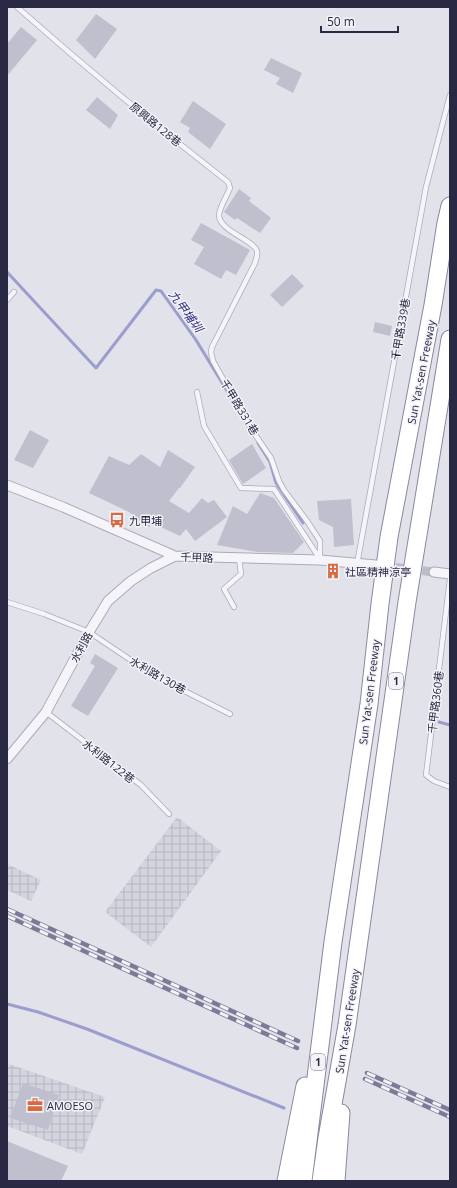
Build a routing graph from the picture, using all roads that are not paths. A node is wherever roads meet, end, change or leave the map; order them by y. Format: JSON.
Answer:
{"nodes":[{"id":1,"x":18,"y":7,"type":"edge"},
{"id":2,"x":450,"y":95,"type":"edge"},
{"id":3,"x":450,"y":206,"type":"edge"},
{"id":4,"x":257,"y":250,"type":"joint"},
{"id":5,"x":14,"y":292,"type":"dead end"},
{"id":6,"x":7,"y":300,"type":"edge"},
{"id":7,"x":450,"y":339,"type":"edge"},
{"id":8,"x":197,"y":392,"type":"dead end"},
{"id":9,"x":7,"y":485,"type":"edge"},
{"id":10,"x":175,"y":556,"type":"junction"},
{"id":11,"x":239,"y":558,"type":"junction"},
{"id":12,"x":320,"y":560,"type":"junction"},
{"id":13,"x":357,"y":564,"type":"junction"},
{"id":14,"x":376,"y":565,"type":"tunnel mouth"},
{"id":15,"x":434,"y":572,"type":"tunnel mouth"},
{"id":16,"x":450,"y":574,"type":"edge"},
{"id":17,"x":450,"y":579,"type":"edge"},
{"id":18,"x":7,"y":602,"type":"edge"},
{"id":19,"x":234,"y":607,"type":"dead end"},
{"id":20,"x":89,"y":632,"type":"junction"},
{"id":21,"x":46,"y":712,"type":"junction"},
{"id":22,"x":230,"y":714,"type":"dead end"},
{"id":23,"x":7,"y":759,"type":"edge"},
{"id":24,"x":450,"y":787,"type":"edge"},
{"id":25,"x":169,"y":814,"type":"dead end"},
{"id":26,"x":333,"y":942,"type":"junction"},
{"id":27,"x":347,"y":1025,"type":"junction"},
{"id":28,"x":286,"y":1181,"type":"edge"},
{"id":29,"x":302,"y":1181,"type":"edge"},
{"id":30,"x":321,"y":1181,"type":"edge"},
{"id":31,"x":336,"y":1181,"type":"edge"}],
"edges":[{"from":1,"to":4,"type":"lane","name":"原興路128巷"},
{"from":2,"to":13,"type":"lane","name":"千甲路339巷"},
{"from":3,"to":26,"type":"highway","name":"Sun Yat-sen Freeway","number":"1"},
{"from":4,"to":12,"type":"lane","name":"千甲路331巷"},
{"from":5,"to":6,"type":"lane"},
{"from":7,"to":27,"type":"highway","name":"Sun Yat-sen Freeway","number":"1"},
{"from":8,"to":12,"type":"lane"},
{"from":9,"to":10,"type":"street","name":"千甲路"},
{"from":10,"to":11,"type":"street","name":"千甲路"},
{"from":10,"to":20,"type":"street","name":"水利路"},
{"from":11,"to":12,"type":"street","name":"千甲路"},
{"from":11,"to":19,"type":"lane"},
{"from":12,"to":13,"type":"street","name":"千甲路"},
{"from":13,"to":14,"type":"street","name":"千甲路"},
{"from":15,"to":16,"type":"street"},
{"from":17,"to":24,"type":"lane","name":"千甲路360巷"},
{"from":18,"to":20,"type":"lane","name":"水利路130巷"},
{"from":20,"to":21,"type":"street","name":"水利路"},
{"from":20,"to":22,"type":"lane","name":"水利路130巷"},
{"from":21,"to":23,"type":"street","name":"水利路"},
{"from":21,"to":25,"type":"lane","name":"水利路122巷"},
{"from":26,"to":28,"type":"highway"},
{"from":26,"to":29,"type":"highway","name":"Sun Yat-sen Freeway","number":"1"},
{"from":27,"to":30,"type":"highway","name":"Sun Yat-sen Freeway","number":"1"},
{"from":27,"to":31,"type":"highway"}]}
